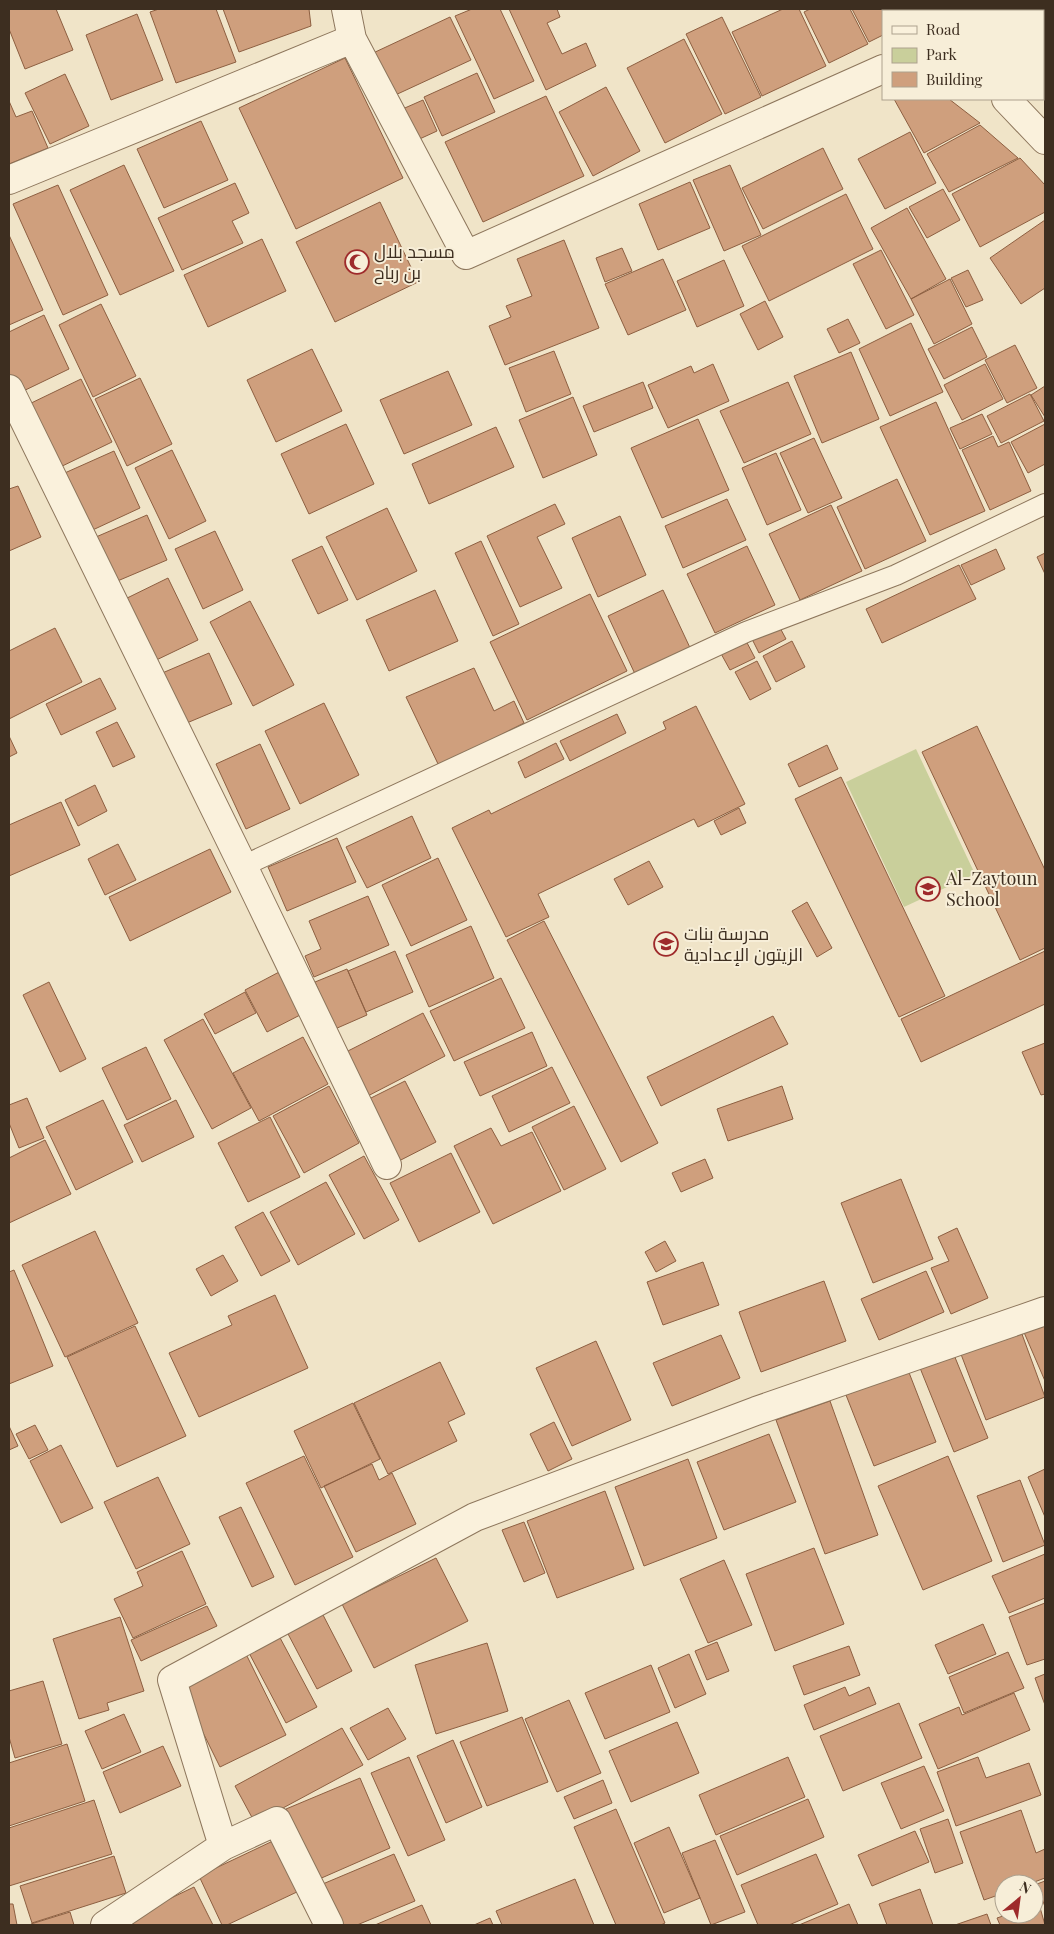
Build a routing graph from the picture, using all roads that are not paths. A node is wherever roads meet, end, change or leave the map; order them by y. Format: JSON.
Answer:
{"nodes":[{"id":1,"x":346,"y":9,"type":"edge"},
{"id":2,"x":352,"y":38,"type":"junction"},
{"id":3,"x":882,"y":69,"type":"edge"},
{"id":4,"x":1007,"y":100,"type":"edge"},
{"id":5,"x":1045,"y":140,"type":"edge"},
{"id":6,"x":9,"y":180,"type":"edge"},
{"id":7,"x":9,"y":389,"type":"edge"},
{"id":8,"x":1045,"y":504,"type":"edge"},
{"id":9,"x":243,"y":866,"type":"junction"},
{"id":10,"x":387,"y":1165,"type":"dead end"},
{"id":11,"x":1045,"y":1311,"type":"edge"},
{"id":12,"x":223,"y":1846,"type":"junction"},
{"id":13,"x":105,"y":1925,"type":"edge"},
{"id":14,"x":329,"y":1925,"type":"edge"}],
"edges":[{"from":1,"to":2,"type":"street"},
{"from":2,"to":3,"type":"street"},
{"from":2,"to":6,"type":"street"},
{"from":4,"to":5,"type":"street"},
{"from":7,"to":9,"type":"street"},
{"from":8,"to":9,"type":"lane"},
{"from":9,"to":10,"type":"street"},
{"from":11,"to":12,"type":"street"},
{"from":12,"to":13,"type":"street"},
{"from":12,"to":14,"type":"street"}]}
